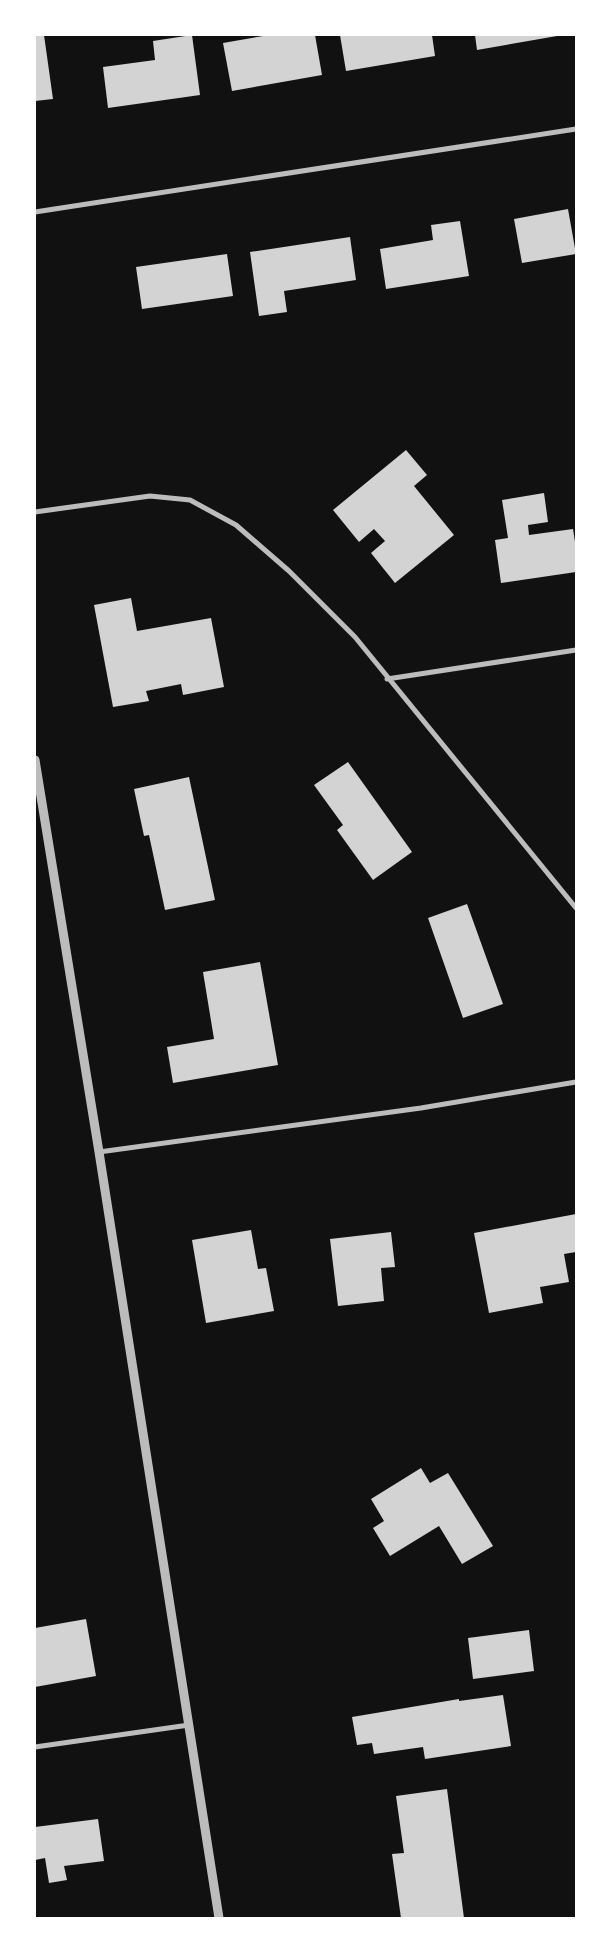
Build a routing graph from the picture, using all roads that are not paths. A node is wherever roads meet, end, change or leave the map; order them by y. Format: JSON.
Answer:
{"nodes":[{"id":1,"x":576,"y":129,"type":"edge"},
{"id":2,"x":35,"y":212,"type":"edge"},
{"id":3,"x":35,"y":512,"type":"edge"},
{"id":4,"x":576,"y":650,"type":"edge"},
{"id":5,"x":387,"y":679,"type":"junction"},
{"id":6,"x":35,"y":760,"type":"edge"},
{"id":7,"x":576,"y":908,"type":"edge"},
{"id":8,"x":576,"y":1082,"type":"edge"},
{"id":9,"x":99,"y":1152,"type":"junction"},
{"id":10,"x":189,"y":1725,"type":"junction"},
{"id":11,"x":35,"y":1747,"type":"edge"},
{"id":12,"x":219,"y":1918,"type":"edge"}],
"edges":[{"from":1,"to":2,"type":"street"},
{"from":3,"to":5,"type":"street"},
{"from":4,"to":5,"type":"street"},
{"from":5,"to":7,"type":"street"},
{"from":6,"to":9,"type":"street"},
{"from":8,"to":9,"type":"street"},
{"from":9,"to":10,"type":"street"},
{"from":10,"to":11,"type":"street"},
{"from":10,"to":12,"type":"street"}]}
